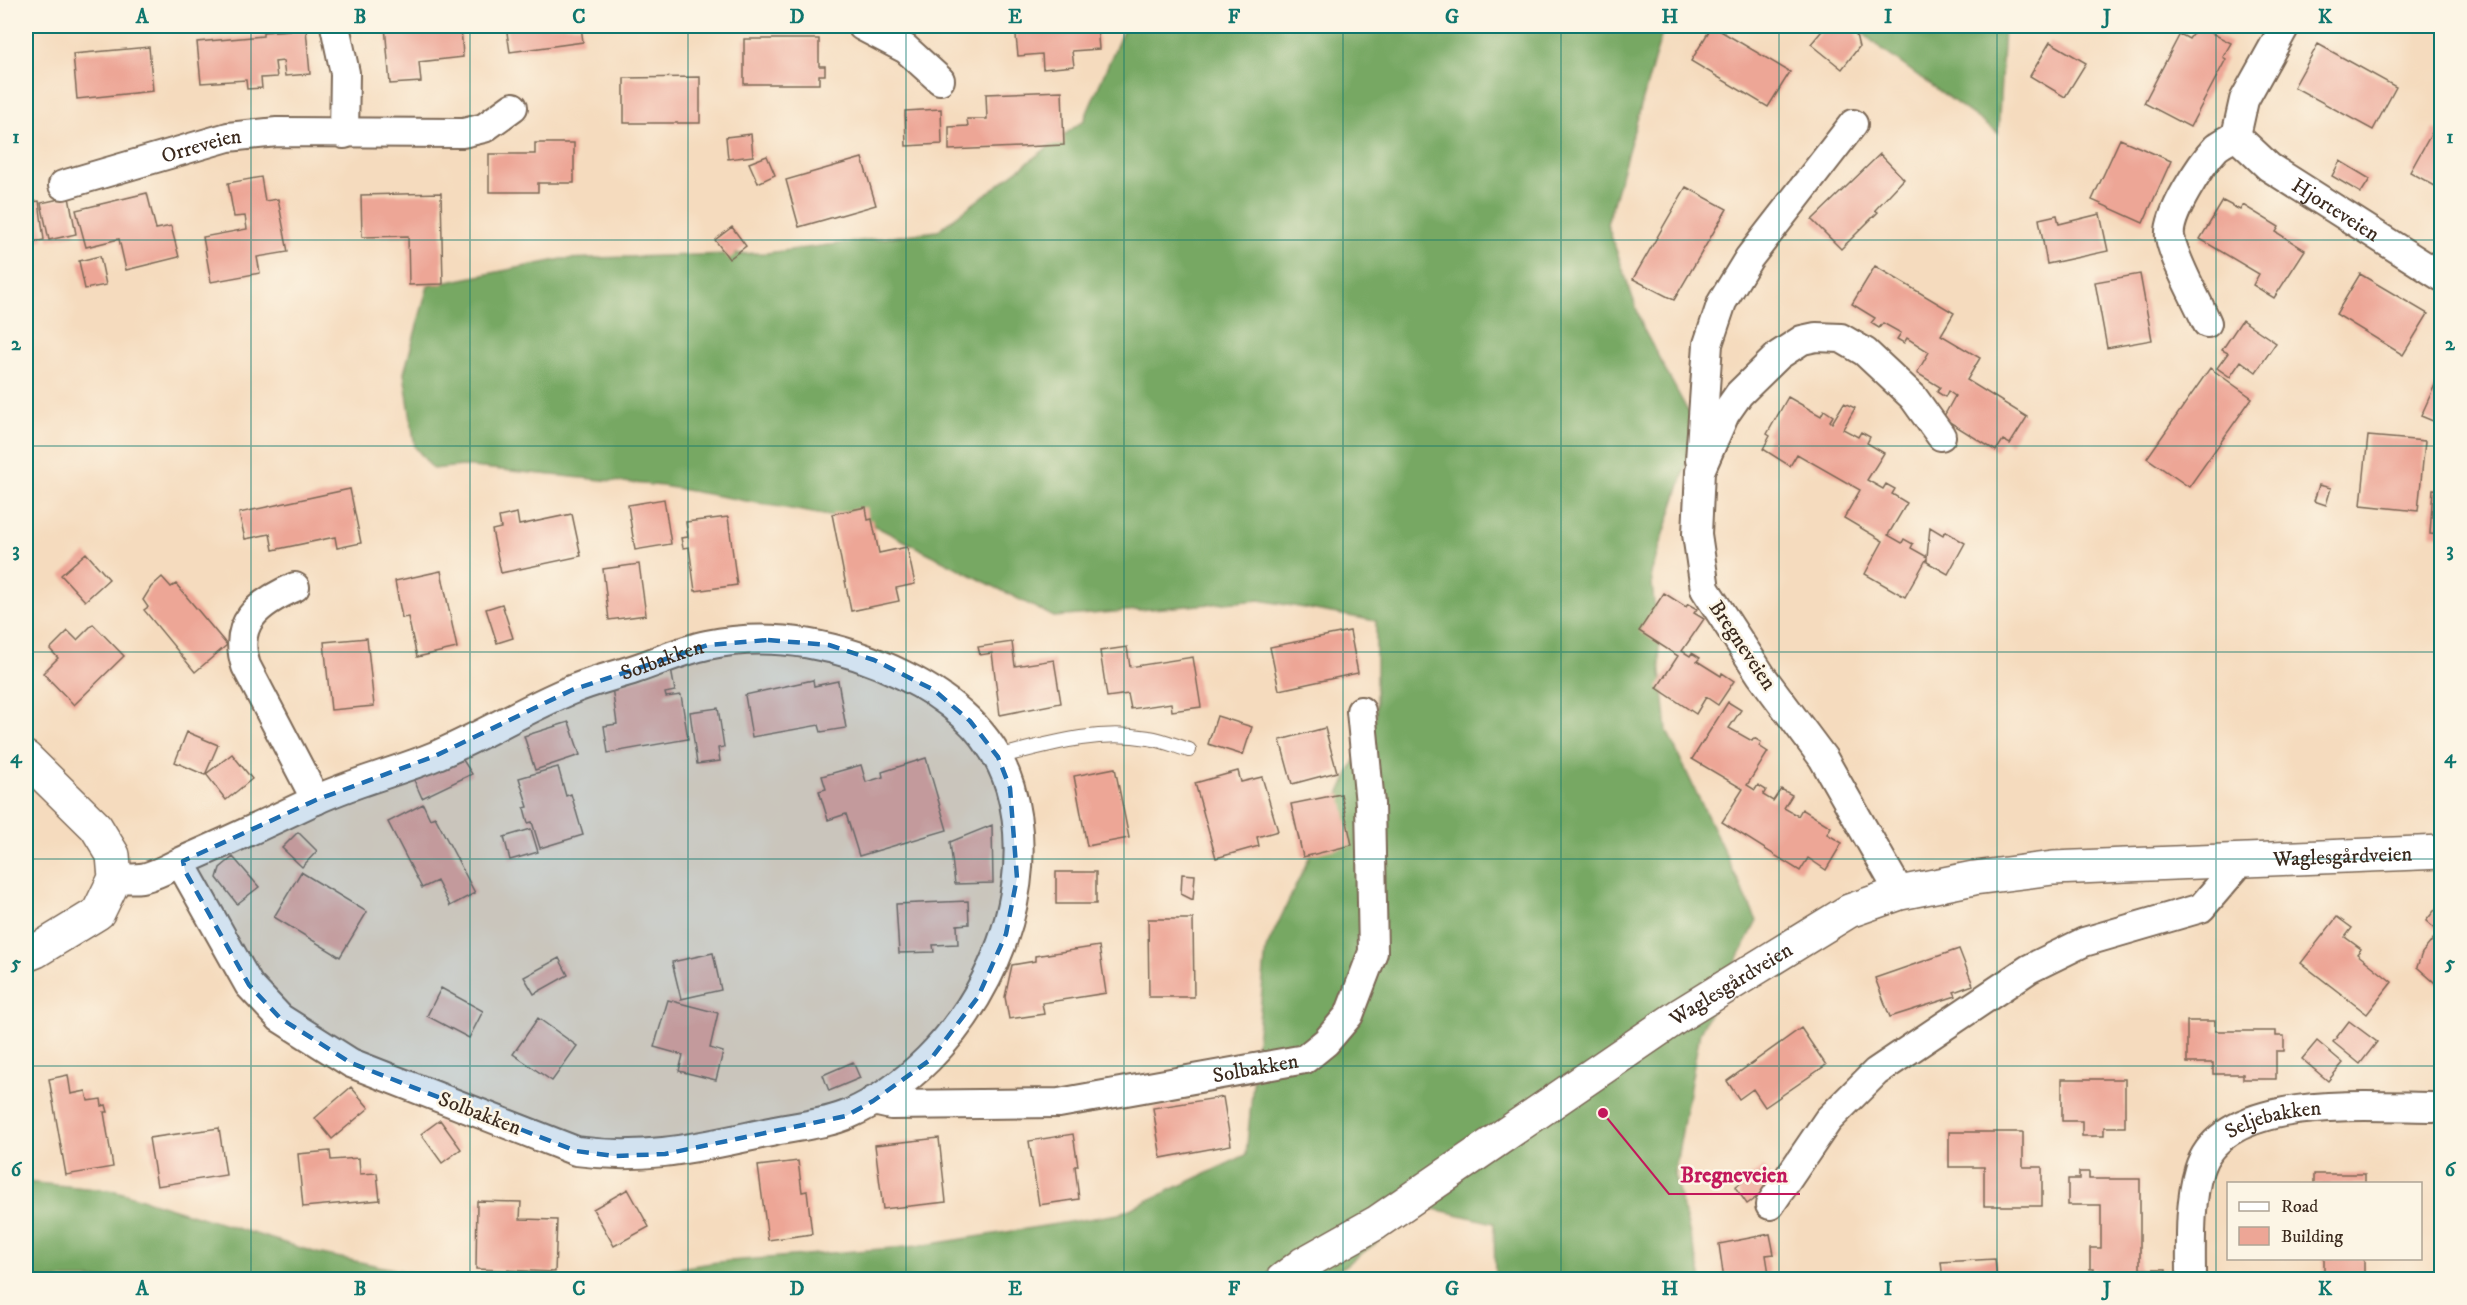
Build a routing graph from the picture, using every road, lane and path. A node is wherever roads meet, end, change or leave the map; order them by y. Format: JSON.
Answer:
{"nodes":[{"id":1,"x":335,"y":26,"type":"edge"},
{"id":2,"x":862,"y":26,"type":"edge"},
{"id":3,"x":2285,"y":26,"type":"edge"},
{"id":4,"x":940,"y":80,"type":"dead end"},
{"id":5,"x":513,"y":107,"type":"dead end"},
{"id":6,"x":1853,"y":124,"type":"dead end"},
{"id":7,"x":344,"y":134,"type":"junction"},
{"id":8,"x":2236,"y":136,"type":"junction"},
{"id":9,"x":63,"y":185,"type":"dead end"},
{"id":10,"x":2442,"y":278,"type":"edge"},
{"id":11,"x":2207,"y":323,"type":"dead end"},
{"id":12,"x":1941,"y":436,"type":"dead end"},
{"id":13,"x":1700,"y":471,"type":"junction"},
{"id":14,"x":295,"y":587,"type":"dead end"},
{"id":15,"x":1361,"y":711,"type":"dead end"},
{"id":16,"x":1189,"y":750,"type":"dead end"},
{"id":17,"x":998,"y":757,"type":"junction"},
{"id":18,"x":26,"y":758,"type":"edge"},
{"id":19,"x":315,"y":800,"type":"junction"},
{"id":20,"x":2442,"y":852,"type":"edge"},
{"id":21,"x":2242,"y":860,"type":"junction"},
{"id":22,"x":183,"y":861,"type":"junction"},
{"id":23,"x":115,"y":878,"type":"junction"},
{"id":24,"x":1900,"y":893,"type":"junction"},
{"id":25,"x":26,"y":955,"type":"edge"},
{"id":26,"x":873,"y":1101,"type":"junction"},
{"id":27,"x":2442,"y":1107,"type":"edge"},
{"id":28,"x":1770,"y":1205,"type":"dead end"},
{"id":29,"x":1282,"y":1280,"type":"edge"},
{"id":30,"x":2191,"y":1280,"type":"edge"}],
"edges":[{"from":1,"to":7,"type":"street"},
{"from":2,"to":4,"type":"street"},
{"from":3,"to":8,"type":"street"},
{"from":5,"to":7,"type":"street","name":"Orreveien"},
{"from":6,"to":13,"type":"street","name":"Bregneveien"},
{"from":7,"to":9,"type":"street","name":"Orreveien"},
{"from":8,"to":10,"type":"street","name":"Hjorteveien"},
{"from":8,"to":11,"type":"street"},
{"from":12,"to":13,"type":"street","name":"Bregneveien"},
{"from":13,"to":24,"type":"street","name":"Bregneveien"},
{"from":14,"to":19,"type":"street"},
{"from":15,"to":26,"type":"street","name":"Solbakken"},
{"from":16,"to":17,"type":"lane"},
{"from":17,"to":19,"type":"street","name":"Solbakken"},
{"from":17,"to":26,"type":"street","name":"Solbakken"},
{"from":18,"to":23,"type":"main road"},
{"from":19,"to":22,"type":"street","name":"Solbakken"},
{"from":20,"to":21,"type":"main road","name":"Waglesgårdveien"},
{"from":21,"to":24,"type":"main road","name":"Waglesgårdveien"},
{"from":21,"to":28,"type":"street","name":"Waglesgårdveien"},
{"from":22,"to":23,"type":"street","name":"Solbakken"},
{"from":22,"to":26,"type":"street","name":"Solbakken"},
{"from":23,"to":25,"type":"main road"},
{"from":24,"to":29,"type":"main road","name":"Waglesgårdveien"},
{"from":27,"to":30,"type":"street","name":"Seljebakken"}]}
